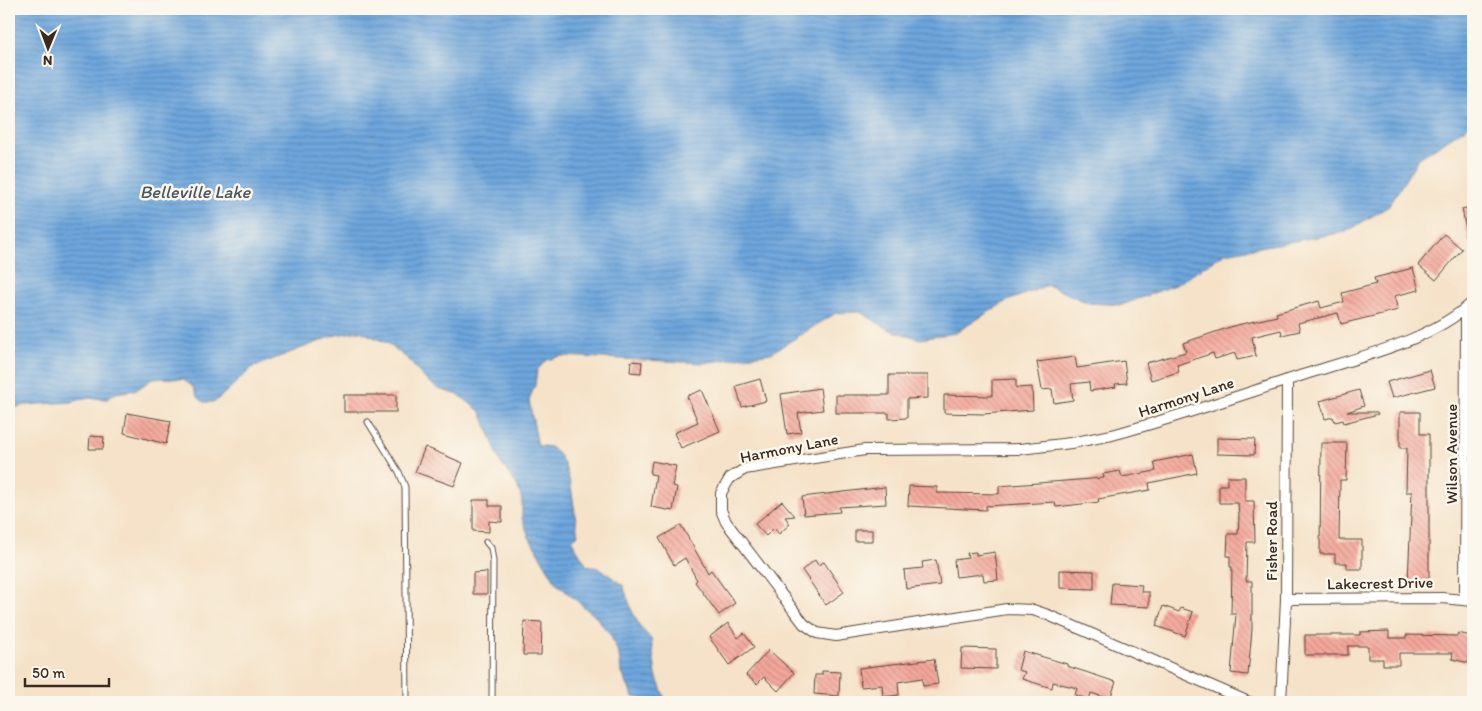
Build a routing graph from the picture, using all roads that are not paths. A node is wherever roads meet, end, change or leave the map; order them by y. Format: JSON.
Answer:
{"nodes":[{"id":1,"x":1470,"y":305,"type":"edge"},
{"id":2,"x":1287,"y":380,"type":"junction"},
{"id":3,"x":368,"y":422,"type":"dead end"},
{"id":4,"x":486,"y":542,"type":"dead end"},
{"id":5,"x":1286,"y":600,"type":"junction"},
{"id":6,"x":1469,"y":601,"type":"edge"},
{"id":7,"x":407,"y":702,"type":"edge"},
{"id":8,"x":492,"y":702,"type":"edge"},
{"id":9,"x":1249,"y":702,"type":"edge"},
{"id":10,"x":1281,"y":702,"type":"edge"}],
"edges":[{"from":1,"to":2,"type":"street","name":"Harmony Lane"},
{"from":1,"to":6,"type":"street","name":"Wilson Avenue"},
{"from":2,"to":5,"type":"street","name":"Fisher Road"},
{"from":2,"to":9,"type":"street","name":"Harmony Lane"},
{"from":3,"to":7,"type":"lane"},
{"from":4,"to":8,"type":"lane"},
{"from":5,"to":6,"type":"street","name":"Lakecrest Drive"},
{"from":5,"to":10,"type":"street","name":"Fisher Road"}]}
